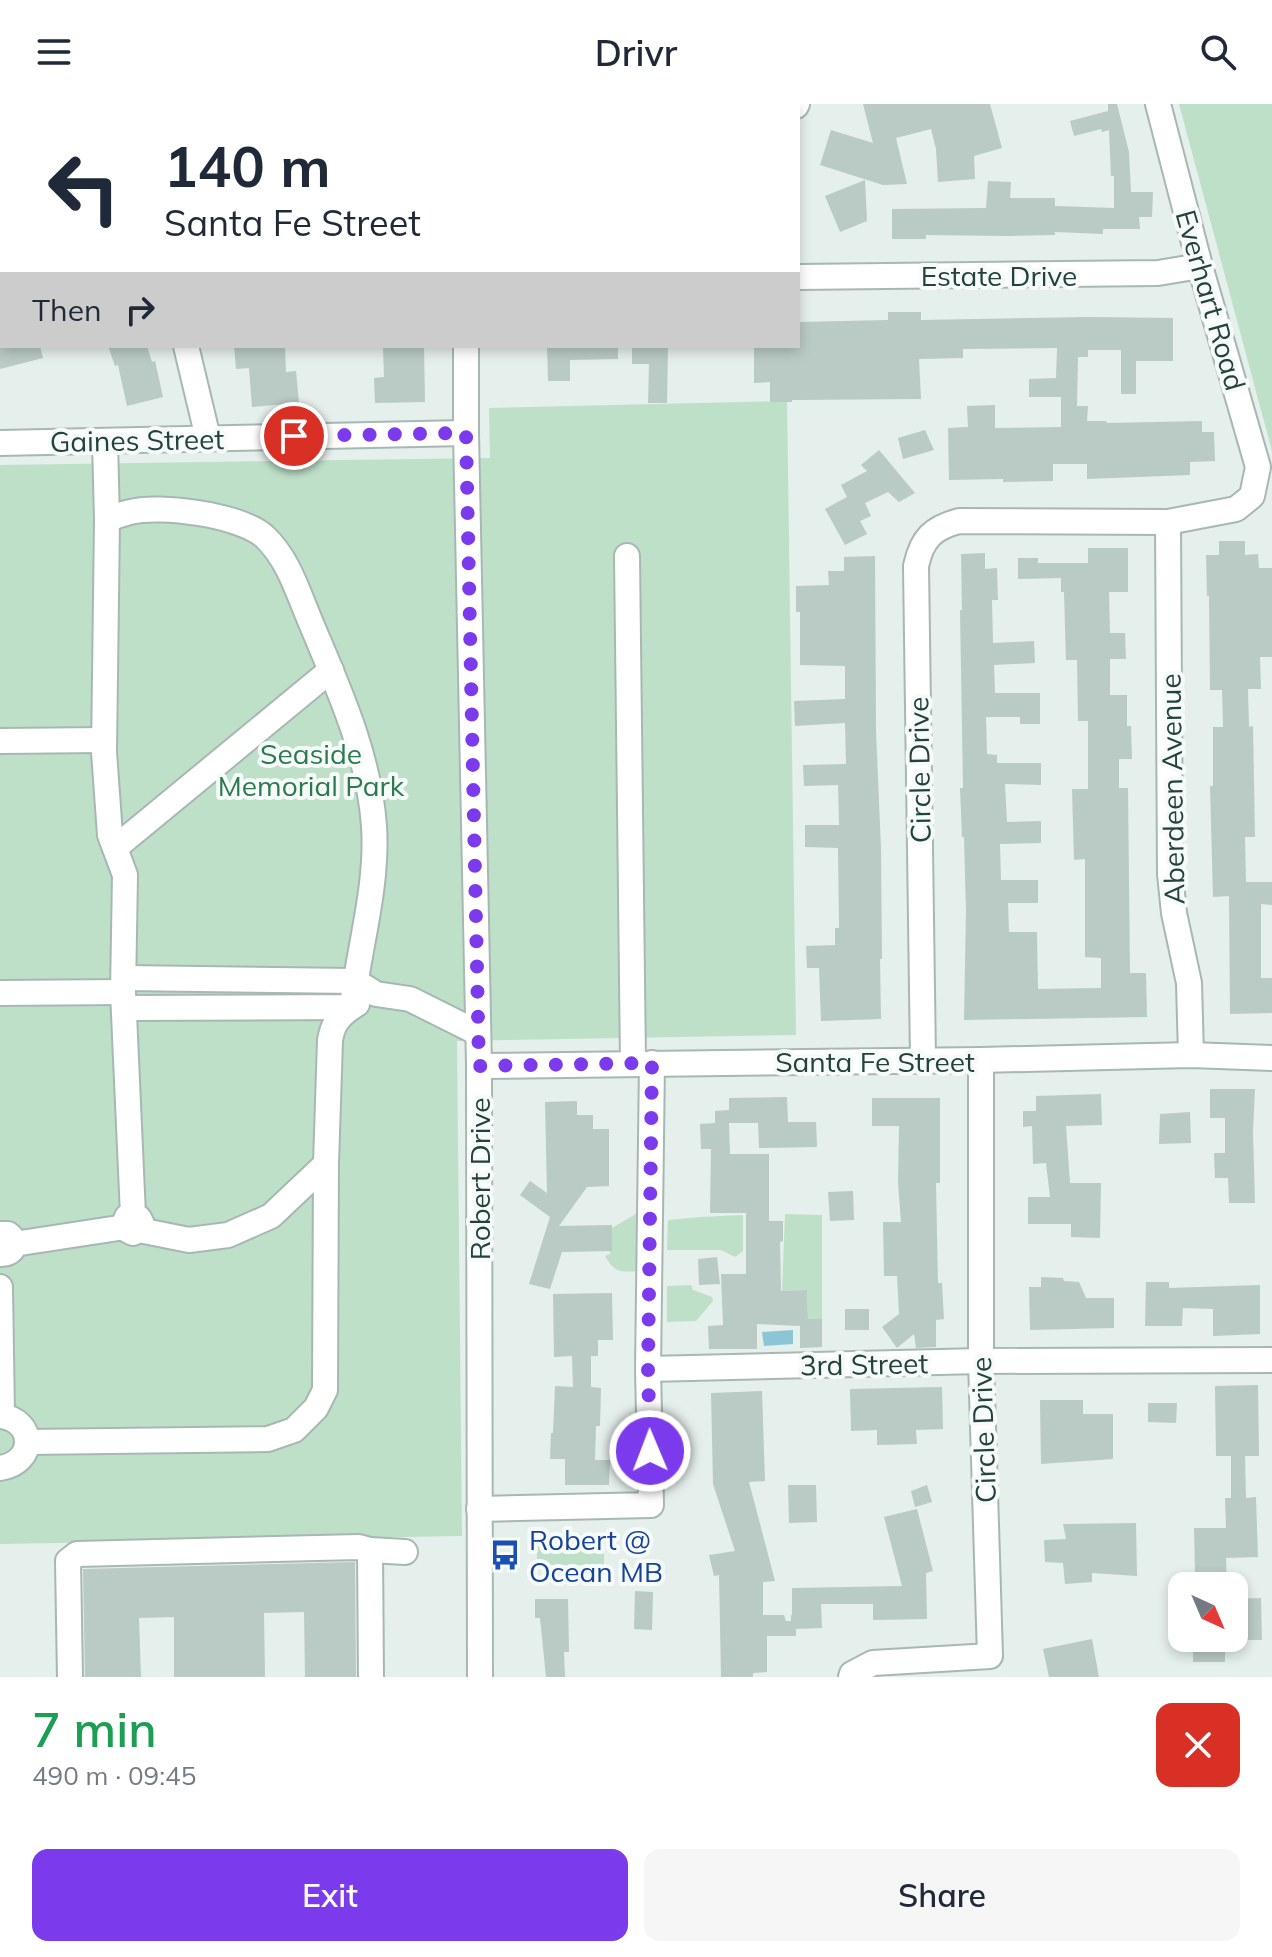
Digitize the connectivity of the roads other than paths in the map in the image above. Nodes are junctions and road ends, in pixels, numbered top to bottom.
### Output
1 (1158, 104) edge
2 (1200, 266) junction
3 (800, 277) edge
4 (186, 348) edge
5 (466, 348) edge
6 (466, 433) junction
7 (208, 438) junction
8 (105, 441) junction
9 (0, 443) edge
10 (107, 520) junction
11 (1168, 522) junction
12 (627, 556) dead end
13 (331, 670) junction
14 (104, 740) junction
15 (0, 741) edge
16 (115, 848) junction
17 (355, 981) junction
18 (0, 993) edge
19 (124, 993) junction
20 (376, 994) junction
21 (352, 1007) junction
22 (478, 1033) junction
23 (1191, 1055) junction
24 (1272, 1058) edge
25 (923, 1060) junction
26 (981, 1060) junction
27 (642, 1063) junction
28 (479, 1066) junction
29 (326, 1164) junction
30 (132, 1224) junction
31 (5, 1244) edge
32 (0, 1287) edge
33 (1272, 1360) edge
34 (981, 1361) junction
35 (648, 1369) junction
36 (1, 1416) edge
37 (27, 1442) junction
38 (0, 1468) edge
39 (479, 1509) junction
40 (370, 1550) junction
41 (405, 1552) dead end
42 (70, 1677) edge
43 (371, 1677) edge
44 (480, 1677) edge
45 (851, 1677) edge

1 - 2 street, Everhart Road
2 - 3 street, Estate Drive
2 - 11 street, Everhart Road
4 - 7 street
5 - 6 street, Robert Drive
6 - 7 street, Gaines Street
6 - 22 street, Robert Drive
7 - 8 street, Gaines Street
8 - 9 street, Gaines Street
8 - 10 street
10 - 13 street
10 - 14 street
11 - 23 street, Aberdeen Avenue
11 - 25 street, Circle Drive
12 - 27 street
13 - 16 street
13 - 17 street
14 - 15 street
14 - 16 street
16 - 19 street
17 - 19 street
17 - 20 street
17 - 21 street
18 - 19 street
19 - 21 street
19 - 30 street
20 - 21 street
20 - 22 street
21 - 29 street
22 - 28 street, Robert Drive
23 - 24 street, Santa Fe Street
23 - 26 street, Santa Fe Street
25 - 26 street, Santa Fe Street
25 - 27 street, Santa Fe Street
26 - 34 street, Circle Drive
27 - 28 street, Santa Fe Street
27 - 35 street
28 - 39 street, Robert Drive
29 - 30 street
29 - 37 street
30 - 31 street
32 - 36 street
33 - 34 street, 3rd Street
34 - 35 street, 3rd Street
34 - 45 street, Circle Drive
35 - 39 street
36 - 37 street
37 - 38 street
39 - 44 street, Robert Drive
40 - 41 street
40 - 42 street
40 - 43 street

